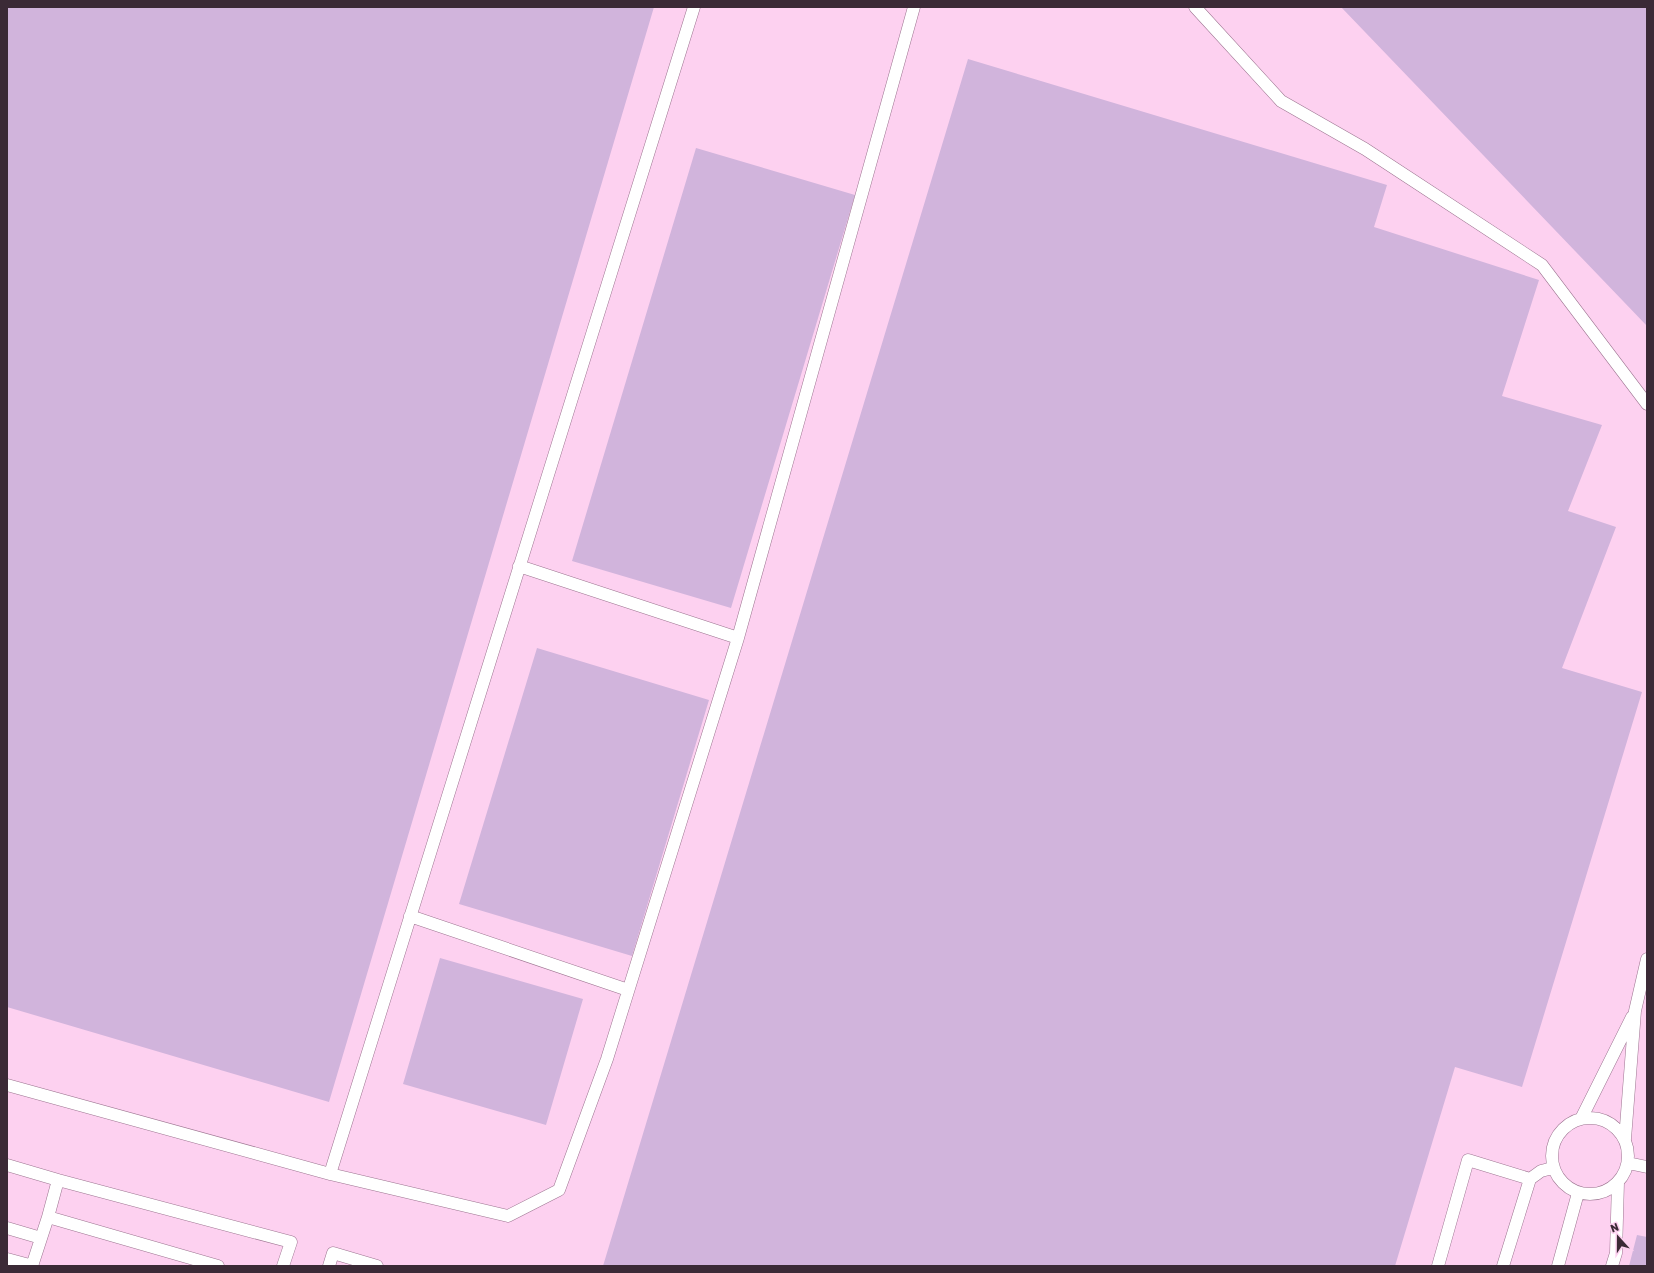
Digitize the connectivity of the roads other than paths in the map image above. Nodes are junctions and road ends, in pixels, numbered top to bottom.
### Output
1 (694, 7) edge
2 (914, 7) edge
3 (1194, 7) edge
4 (1647, 404) edge
5 (519, 566) junction
6 (738, 638) junction
7 (410, 916) junction
8 (1647, 959) edge
9 (628, 990) junction
10 (1635, 1011) junction
11 (7, 1085) edge
12 (1581, 1119) junction
13 (1625, 1139) junction
14 (1628, 1163) junction
15 (7, 1165) edge
16 (1647, 1167) edge
17 (1553, 1168) junction
18 (330, 1174) junction
19 (1530, 1179) junction
20 (58, 1180) junction
21 (1618, 1182) junction
22 (1578, 1193) junction
23 (48, 1217) junction
24 (7, 1228) edge
25 (41, 1238) junction
26 (7, 1259) edge
27 (32, 1266) edge
28 (218, 1266) edge
29 (283, 1266) edge
30 (329, 1266) edge
31 (377, 1266) edge
32 (1438, 1266) edge
33 (1503, 1266) edge
34 (1558, 1266) edge
35 (1612, 1266) edge

1 - 5 lane
2 - 6 lane
3 - 4 lane
5 - 6 lane
5 - 7 lane
6 - 9 lane
7 - 9 lane
7 - 18 lane
8 - 10 lane
9 - 18 lane
10 - 12 lane
10 - 13 lane
11 - 18 lane
12 - 13 lane
12 - 17 lane
13 - 14 lane
14 - 16 lane
14 - 21 lane
15 - 20 lane
17 - 19 lane
17 - 22 lane
19 - 32 lane
19 - 33 lane
20 - 23 lane
20 - 29 lane
21 - 22 lane
21 - 35 lane
22 - 34 lane
23 - 25 lane
23 - 28 lane
24 - 25 lane
25 - 27 lane
26 - 27 lane
30 - 31 lane

